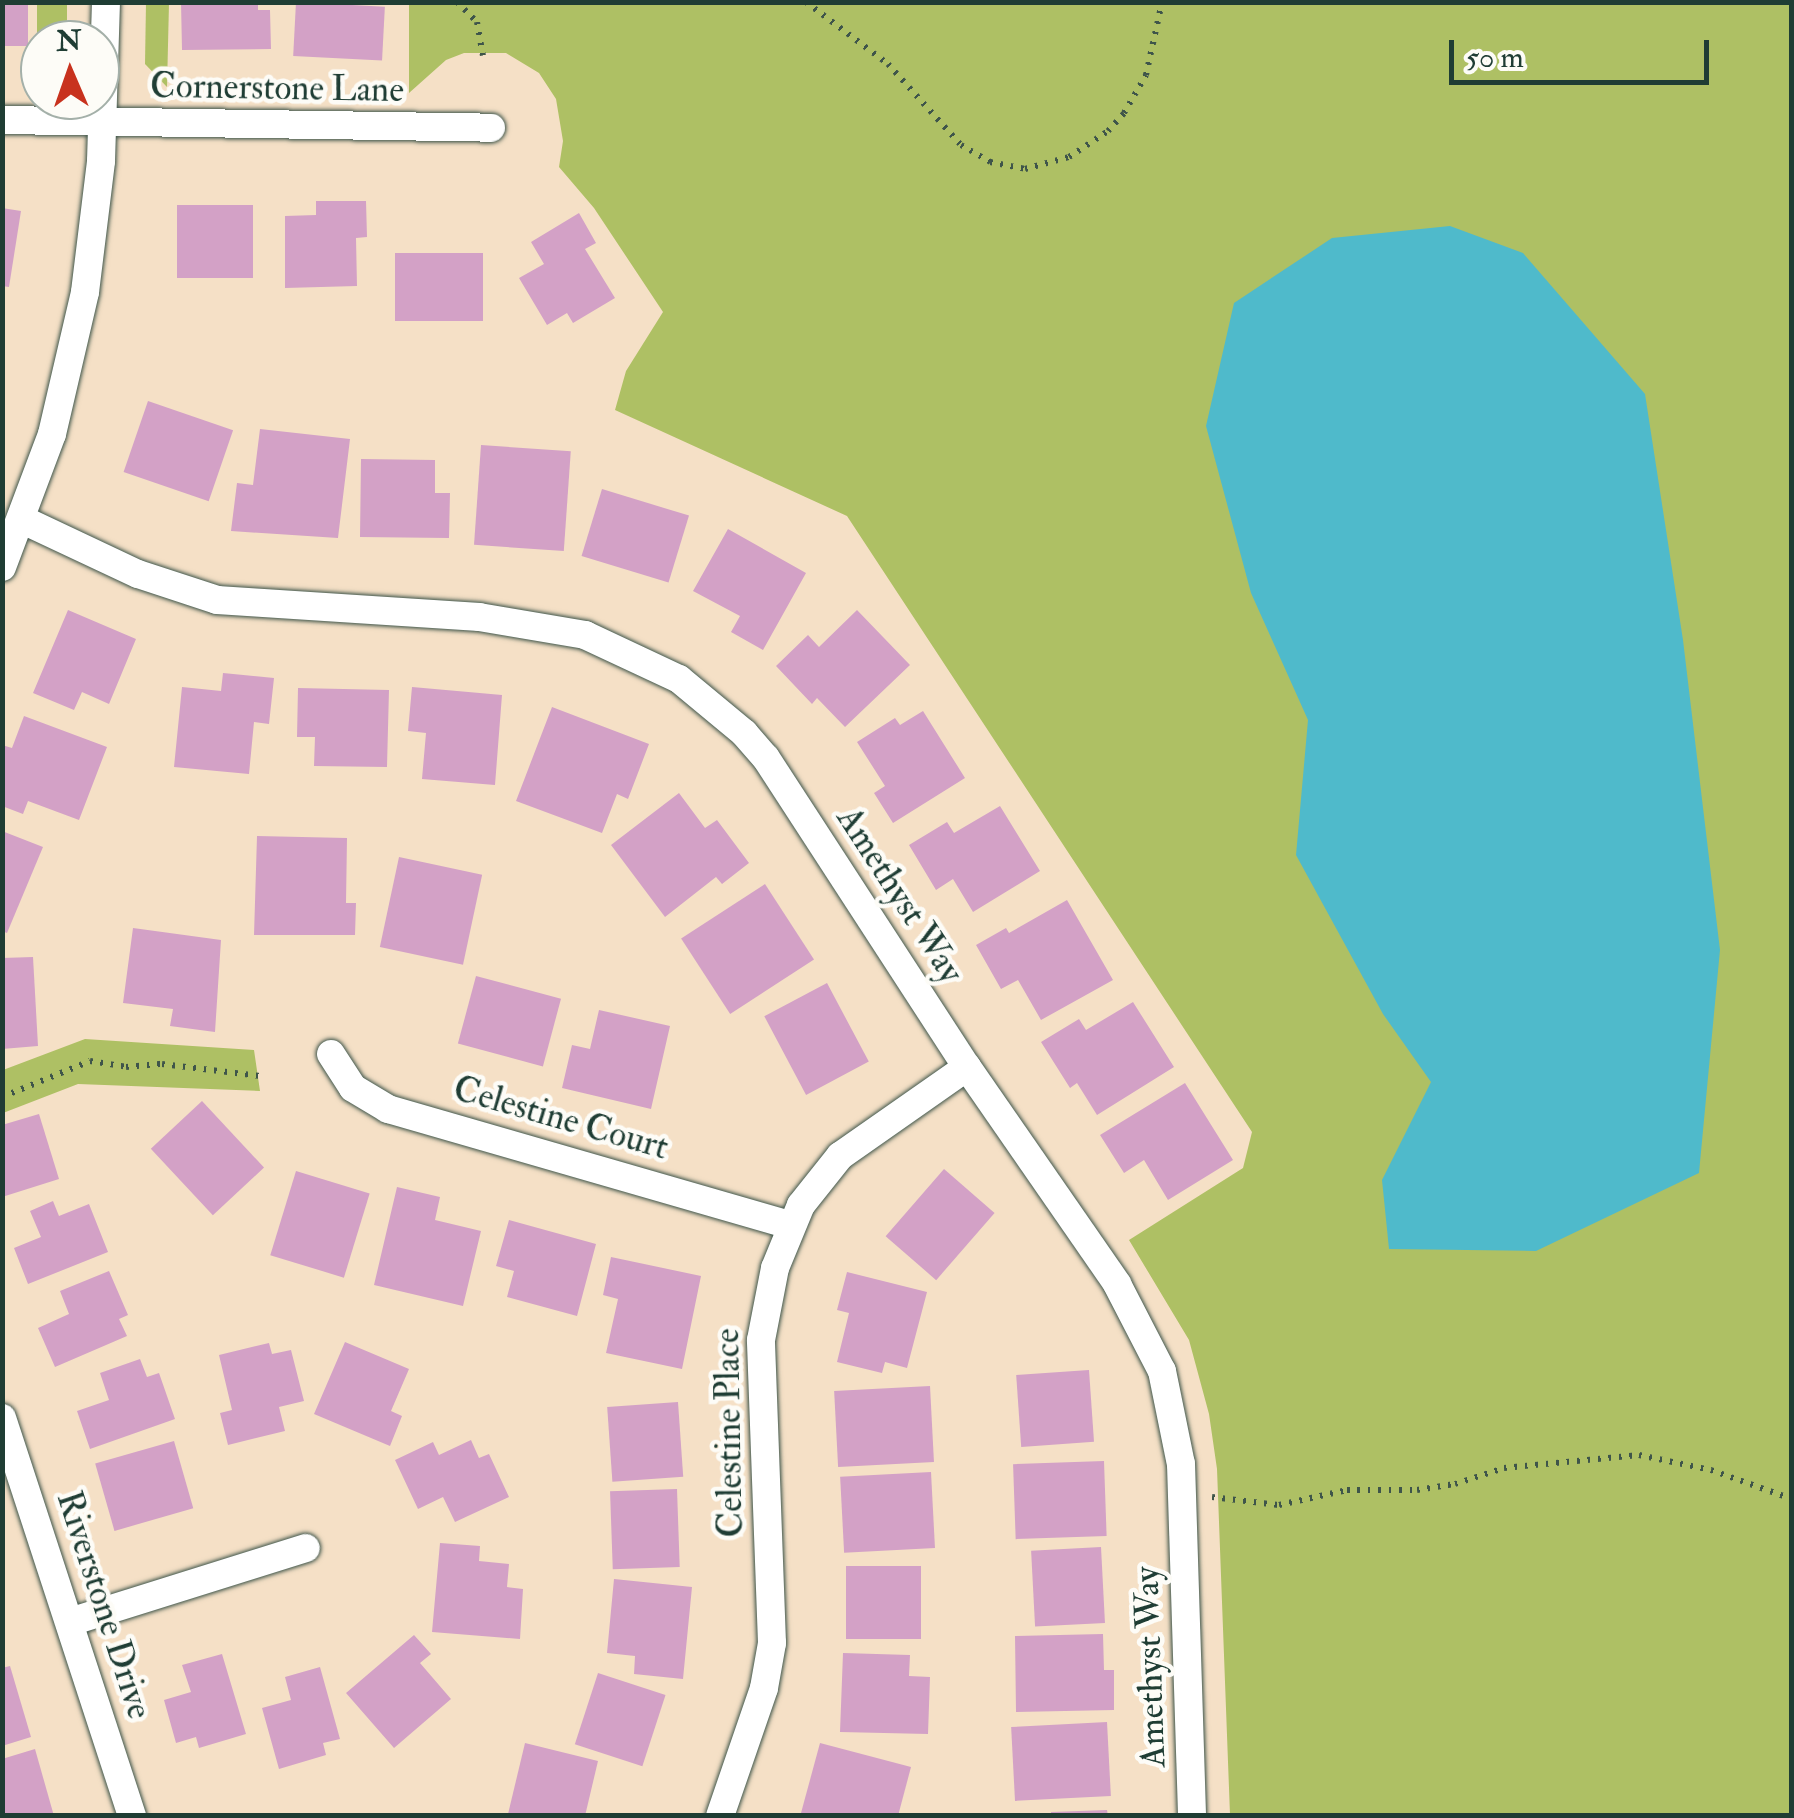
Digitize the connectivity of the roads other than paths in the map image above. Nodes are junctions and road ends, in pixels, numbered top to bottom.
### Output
1 (106, 2) edge
2 (2, 120) edge
3 (102, 122) junction
4 (491, 128) dead end
5 (23, 520) junction
6 (2, 567) edge
7 (330, 1054) dead end
8 (967, 1067) junction
9 (791, 1226) junction
10 (2, 1418) edge
11 (306, 1548) dead end
12 (70, 1622) junction
13 (132, 1816) edge
14 (720, 1816) edge
15 (1192, 1816) edge

1 - 3 street
2 - 3 street, Cornerstone Lane
3 - 4 street, Cornerstone Lane
3 - 5 street
5 - 6 street
5 - 8 street, Amethyst Way
7 - 9 street, Celestine Court
8 - 9 street, Celestine Place
8 - 15 street, Amethyst Way
9 - 14 street, Celestine Place
10 - 12 street, Riverstone Drive
11 - 12 street
12 - 13 street, Riverstone Drive

